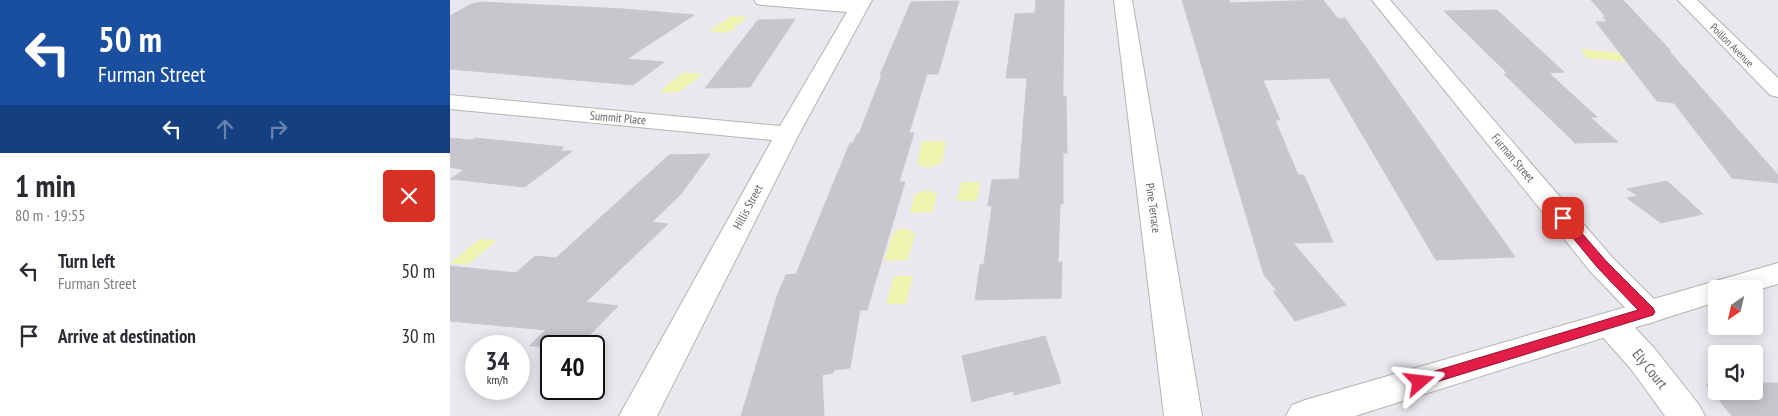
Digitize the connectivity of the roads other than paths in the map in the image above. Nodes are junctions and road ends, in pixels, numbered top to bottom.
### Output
1 (763, 0) edge
2 (1123, 0) edge
3 (1381, 0) edge
4 (1687, 0) edge
5 (861, 3) edge
6 (1778, 90) edge
7 (450, 102) edge
8 (786, 134) junction
9 (1778, 273) edge
10 (1754, 280) edge
11 (1708, 293) edge
12 (1648, 312) junction
13 (1612, 324) junction
14 (638, 416) edge
15 (1183, 416) edge
16 (1306, 416) edge
17 (1686, 416) edge

1 - 5 street
2 - 15 street, Pine Terrace
3 - 12 street, Furman Street
4 - 6 street, Poillon Avenue
5 - 8 street, Hillis Street
7 - 8 street, Summit Place
8 - 14 street, Hillis Street
9 - 10 street
11 - 12 street
12 - 13 street
13 - 16 street
13 - 17 street, Ely Court

